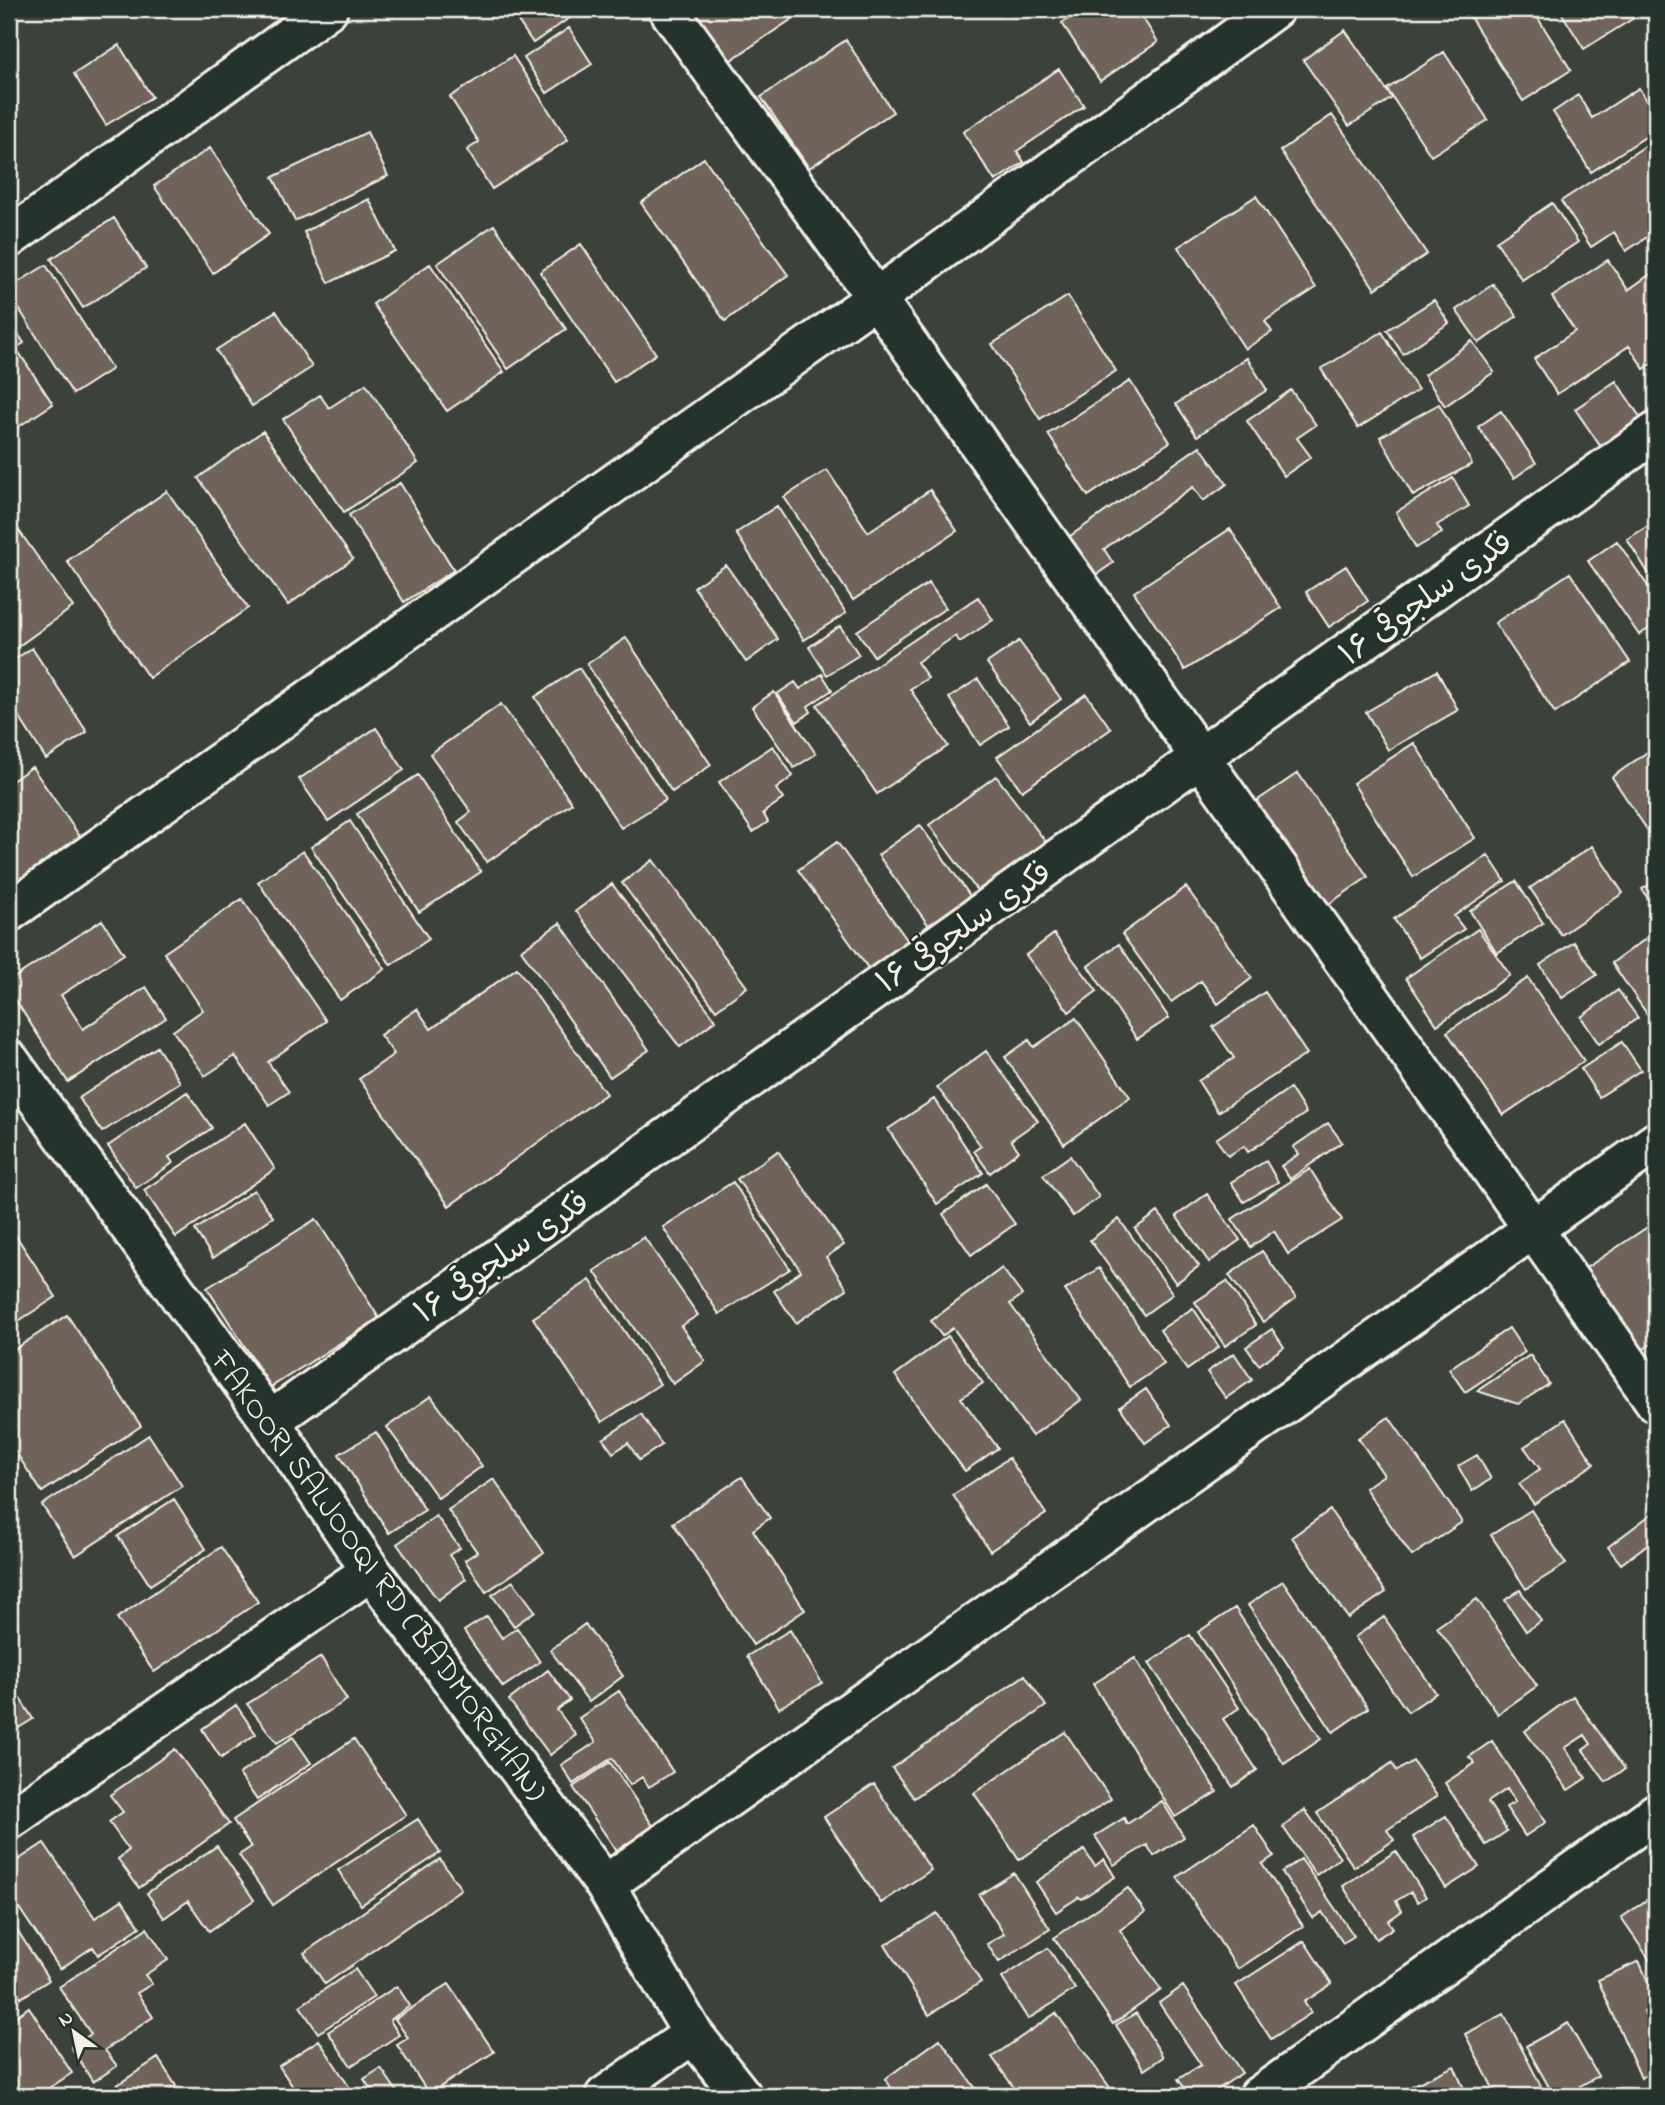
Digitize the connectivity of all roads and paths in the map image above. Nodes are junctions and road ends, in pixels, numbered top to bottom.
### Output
1 (328, 9) edge
2 (668, 9) edge
3 (1274, 9) edge
4 (9, 238) edge
5 (876, 298) junction
6 (1656, 432) edge
7 (1201, 757) junction
8 (9, 912) edge
9 (14, 1079) edge
10 (1656, 1142) edge
11 (1533, 1229) junction
12 (1656, 1403) edge
13 (270, 1421) junction
14 (371, 1571) junction
15 (1656, 1813) edge
16 (9, 1820) edge
17 (605, 1885) junction
18 (693, 2034) junction
19 (605, 2096) edge
20 (742, 2096) edge
21 (1259, 2096) edge

1 - 4 street
2 - 5 street
3 - 5 street
5 - 7 street
5 - 8 street
6 - 7 street, فکری سلجوقی ۱۶
7 - 11 street
7 - 13 street, فکری سلجوقی ۱۶
9 - 13 street, FAKOORI SALJOOQI RD (BADMORGHAN)
10 - 11 street
11 - 12 street
11 - 17 street
13 - 14 street, FAKOORI SALJOOQI RD (BADMORGHAN)
14 - 16 street
14 - 17 street, FAKOORI SALJOOQI RD (BADMORGHAN)
15 - 21 street
17 - 18 street, FAKOORI SALJOOQI RD (BADMORGHAN)
18 - 19 street
18 - 20 street, FAKOORI SALJOOQI RD (BADMORGHAN)

